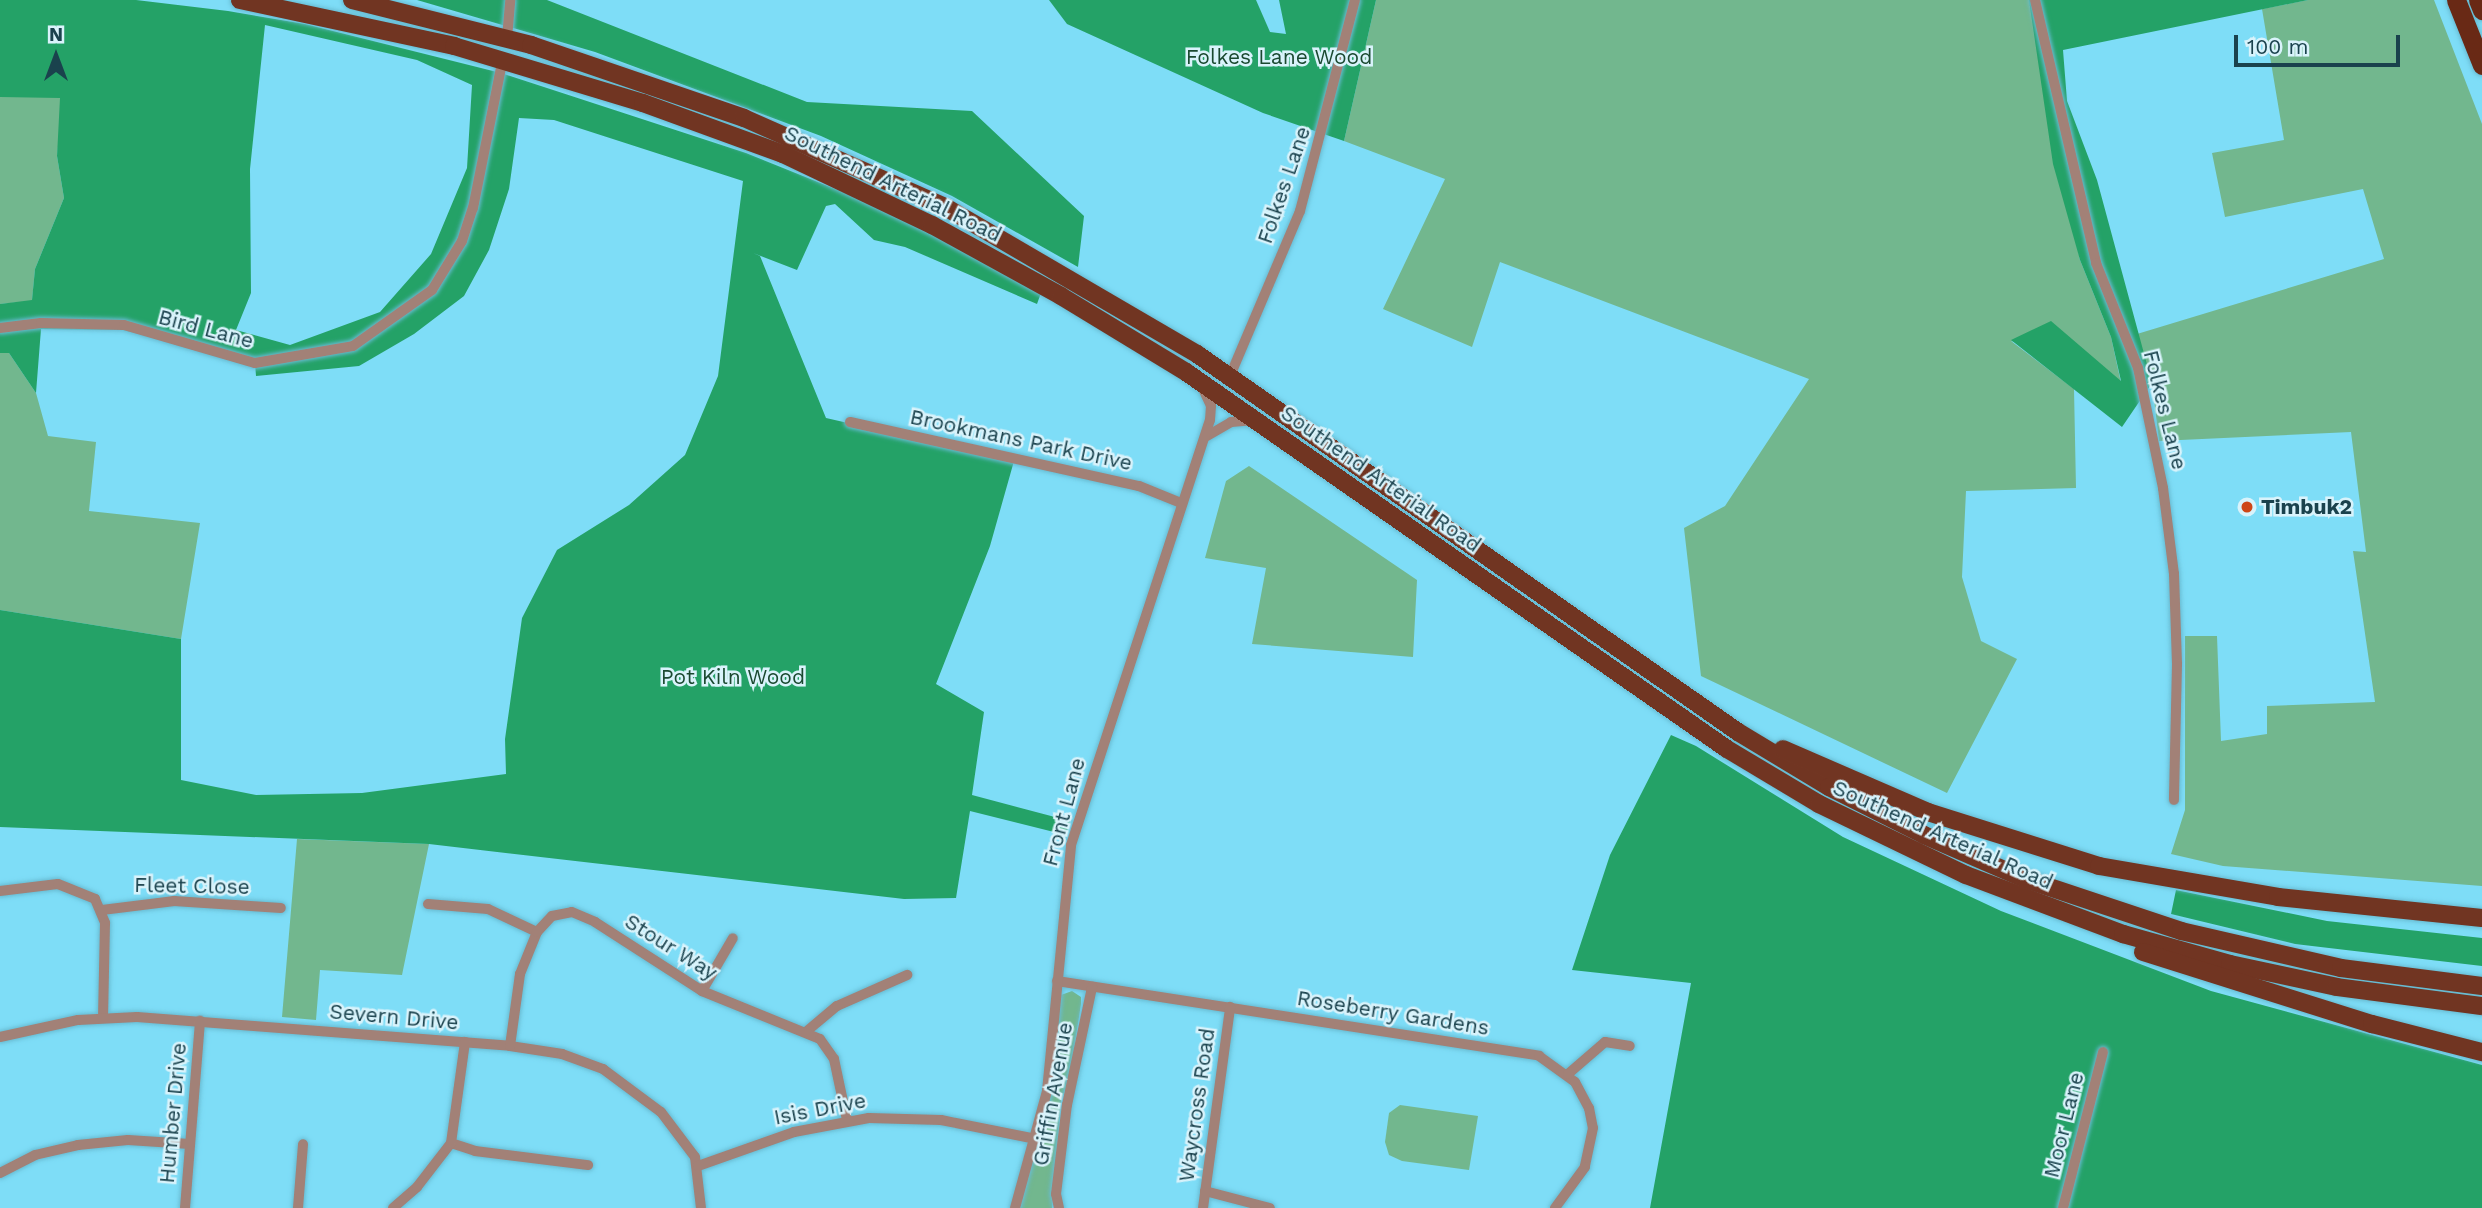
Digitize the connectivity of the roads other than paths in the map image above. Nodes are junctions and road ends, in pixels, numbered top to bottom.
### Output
1 (240, 0) edge
2 (352, 0) edge
3 (510, 0) edge
4 (1355, 0) edge
5 (2035, 0) edge
6 (2456, 0) edge
7 (2478, 0) edge
8 (2482, 10) edge
9 (507, 38) junction
10 (503, 58) junction
11 (2482, 65) edge
12 (0, 328) edge
13 (1186, 372) junction
14 (1230, 376) junction
15 (850, 422) dead end
16 (1263, 423) junction
17 (1205, 438) junction
18 (1181, 503) junction
19 (1687, 698) junction
20 (2174, 800) dead end
21 (1819, 804) junction
22 (0, 891) edge
23 (428, 904) dead end
24 (281, 908) dead end
25 (102, 910) junction
26 (2482, 918) edge
27 (537, 932) junction
28 (733, 938) dead end
29 (907, 975) dead end
30 (1057, 981) junction
31 (2482, 986) edge
32 (1092, 987) junction
33 (702, 991) junction
34 (2482, 1006) edge
35 (1230, 1007) junction
36 (103, 1018) junction
37 (200, 1021) junction
38 (807, 1031) junction
39 (0, 1037) edge
40 (465, 1042) junction
41 (510, 1046) junction
42 (1630, 1046) dead end
43 (2103, 1052) dead end
44 (2482, 1052) edge
45 (1568, 1074) junction
46 (847, 1120) junction
47 (1036, 1139) junction
48 (451, 1143) junction
49 (190, 1144) junction
50 (303, 1144) dead end
51 (588, 1165) dead end
52 (698, 1166) junction
53 (0, 1173) edge
54 (1205, 1191) junction
55 (185, 1208) edge
56 (298, 1208) edge
57 (393, 1208) edge
58 (701, 1208) edge
59 (1015, 1208) edge
60 (1059, 1208) edge
61 (1203, 1208) edge
62 (1270, 1208) edge
63 (1555, 1208) edge
64 (2063, 1208) edge

1 - 10 highway, Southend Arterial Road
2 - 9 highway, Southend Arterial Road
3 - 9 street
4 - 14 street, Folkes Lane
5 - 20 street, Folkes Lane
6 - 11 highway
7 - 8 highway
9 - 14 highway, Southend Arterial Road
10 - 12 street, Bird Lane
10 - 13 highway, Southend Arterial Road
13 - 16 highway, Southend Arterial Road
13 - 17 street, Front Lane
14 - 19 highway, Southend Arterial Road
15 - 18 street, Brookmans Park Drive
16 - 17 street
16 - 21 highway, Southend Arterial Road
17 - 18 street, Front Lane
18 - 30 street, Front Lane
19 - 26 highway
19 - 31 highway, Southend Arterial Road
21 - 34 highway, Southend Arterial Road
21 - 44 highway
22 - 25 street
23 - 27 street
24 - 25 street, Fleet Close
25 - 36 street
27 - 33 street, Stour Way
27 - 41 street
28 - 33 street
29 - 38 street
30 - 32 street, Roseberry Gardens
30 - 47 street, Front Lane
32 - 35 street, Roseberry Gardens
32 - 60 street, Griffin Avenue
33 - 38 street, Stour Way
35 - 45 street, Roseberry Gardens
35 - 54 street, Waycross Road
36 - 37 street, Severn Drive
36 - 39 street, Severn Drive
37 - 40 street, Severn Drive
37 - 49 street, Humber Drive
38 - 46 street, Stour Way
40 - 41 street, Severn Drive
40 - 48 street
41 - 52 street, Severn Drive
42 - 45 street
43 - 64 street, Moor Lane
45 - 63 street, Roseberry Gardens
46 - 47 street, Isis Drive
46 - 52 street, Isis Drive
47 - 59 street, Front Lane
48 - 51 street
48 - 57 street
49 - 53 street
49 - 55 street, Humber Drive
50 - 56 street
52 - 58 street
54 - 61 street, Waycross Road
54 - 62 street

